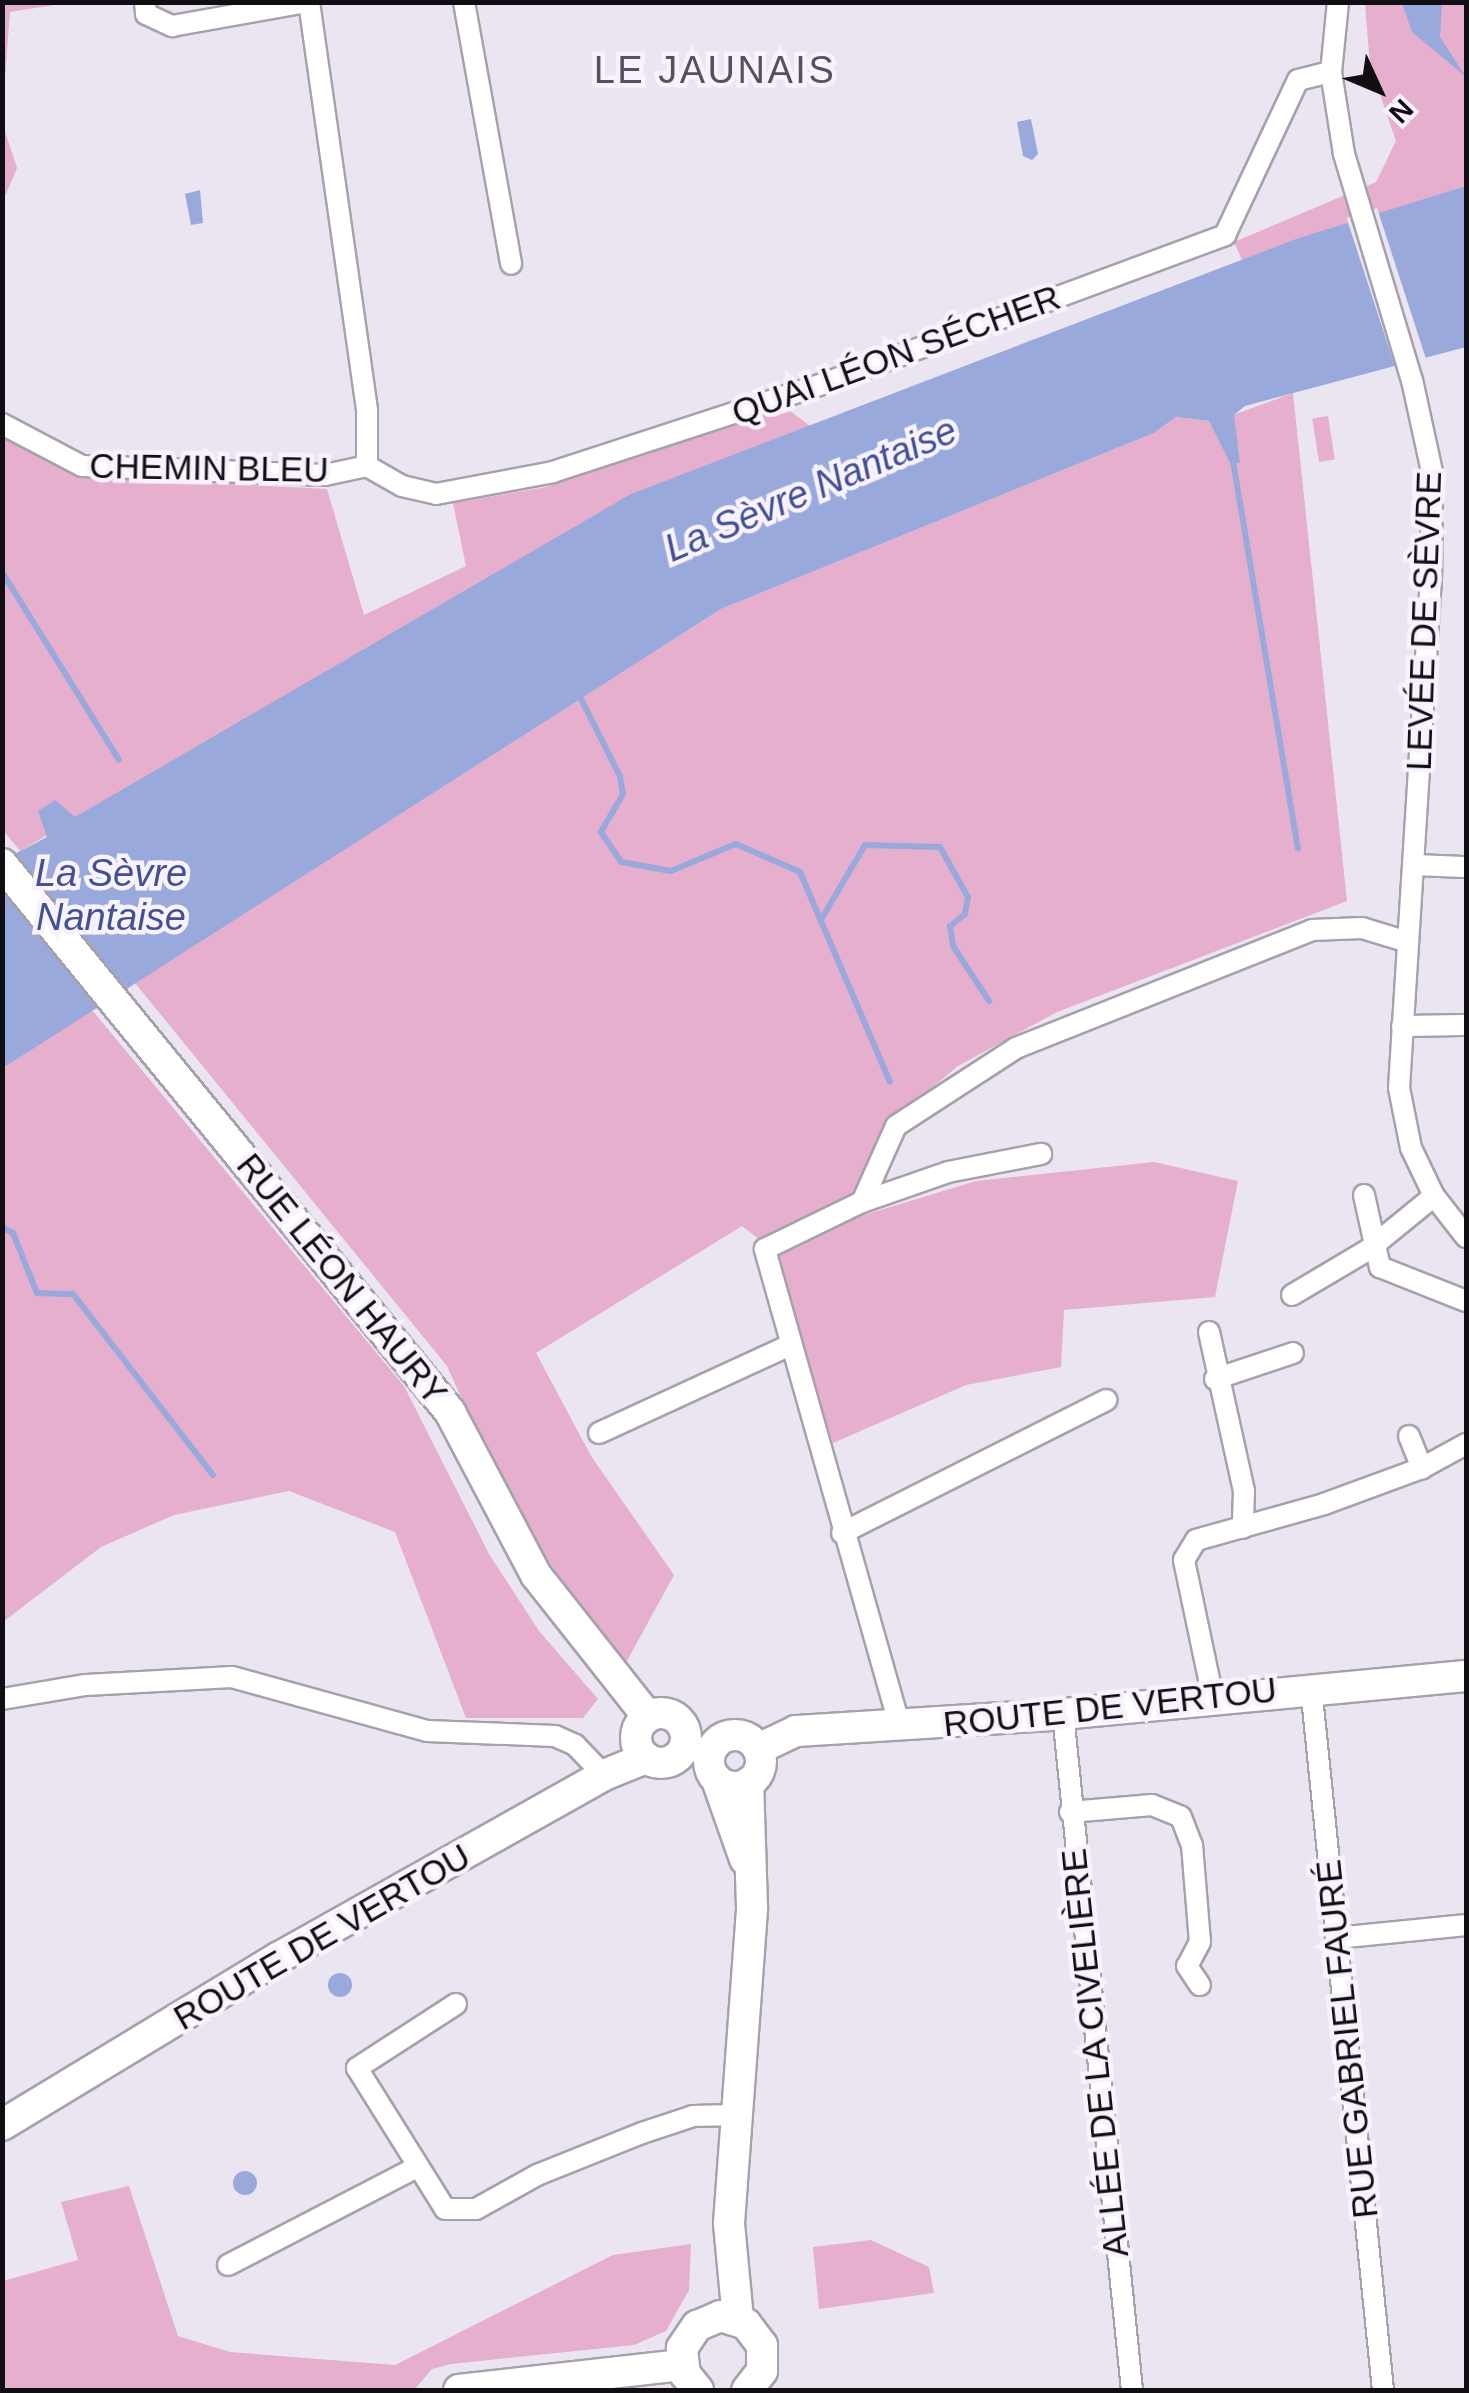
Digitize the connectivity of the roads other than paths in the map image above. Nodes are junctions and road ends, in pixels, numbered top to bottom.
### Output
1 (145, 2) edge
2 (308, 2) edge
3 (464, 2) edge
4 (1338, 2) edge
5 (1332, 72) junction
6 (510, 264) dead end
7 (2, 424) edge
8 (368, 466) junction
9 (2, 864) edge
10 (1413, 865) junction
11 (1466, 868) edge
12 (1408, 942) junction
13 (1466, 1025) edge
14 (1402, 1026) junction
15 (1042, 1154) dead end
16 (1364, 1195) dead end
17 (1434, 1196) junction
18 (862, 1202) junction
19 (1377, 1236) junction
20 (1466, 1237) edge
21 (1292, 1295) dead end
22 (1466, 1302) edge
23 (1210, 1332) dead end
24 (788, 1346) junction
25 (1293, 1353) dead end
26 (1215, 1379) junction
27 (1106, 1400) dead end
28 (599, 1433) dead end
29 (1409, 1436) dead end
30 (1466, 1444) edge
31 (1422, 1468) junction
32 (1244, 1528) junction
33 (842, 1533) junction
34 (1466, 1676) edge
35 (1311, 1688) junction
36 (1213, 1698) junction
37 (2, 1699) edge
38 (1063, 1714) junction
39 (648, 1717) junction
40 (684, 1727) junction
41 (900, 1727) junction
42 (718, 1742) junction
43 (758, 1750) junction
44 (659, 1759) junction
45 (604, 1775) junction
46 (714, 1776) junction
47 (748, 1783) junction
48 (1070, 1812) junction
49 (748, 1867) junction
50 (1466, 1925) edge
51 (1336, 1938) junction
52 (1200, 1985) dead end
53 (456, 2004) dead end
54 (734, 2114) junction
55 (2, 2125) edge
56 (417, 2167) junction
57 (228, 2265) dead end
58 (723, 2319) junction
59 (690, 2378) edge
60 (463, 2390) edge
61 (747, 2390) edge
62 (1132, 2390) edge
63 (1383, 2390) edge

1 - 2 street
2 - 8 street
3 - 6 street
4 - 5 street, LEVÉE DE SÈVRE
5 - 8 street, QUAI LÉON SÉCHER
5 - 10 street, LEVÉE DE SÈVRE
7 - 8 street, CHEMIN BLEU
9 - 39 street, RUE LÉON HAURY
10 - 11 street
10 - 12 street, LEVÉE DE SÈVRE
12 - 14 street, LEVÉE DE SÈVRE
12 - 18 street
13 - 14 street
14 - 17 street, LEVÉE DE SÈVRE
15 - 18 street
16 - 19 street
17 - 19 street
17 - 20 street, LEVÉE DE SÈVRE
18 - 24 street
19 - 21 street
19 - 22 street
23 - 26 street
24 - 28 street
24 - 33 street
25 - 26 street
26 - 32 street
27 - 33 street
29 - 31 street
30 - 31 street
31 - 32 street
32 - 36 street
33 - 41 street
34 - 35 street, ROUTE DE VERTOU
35 - 36 street, ROUTE DE VERTOU
35 - 51 street, RUE GABRIEL FAURÉ
36 - 38 street, ROUTE DE VERTOU
37 - 45 street
38 - 41 street, ROUTE DE VERTOU
38 - 48 street, ALLÉE DE LA CIVELIÈRE
39 - 40 street
39 - 44 street
40 - 42 street
40 - 44 street
41 - 43 street, ROUTE DE VERTOU
42 - 43 street
42 - 46 street
43 - 47 street
44 - 45 street, ROUTE DE VERTOU
44 - 46 street
45 - 55 street, ROUTE DE VERTOU
46 - 47 street
46 - 49 street
47 - 49 street
48 - 52 street
48 - 62 street, ALLÉE DE LA CIVELIÈRE
49 - 54 street
50 - 51 street
51 - 63 street, RUE GABRIEL FAURÉ
53 - 56 street
54 - 56 street
54 - 58 street
56 - 57 street
58 - 59 street
58 - 61 street
59 - 60 street

